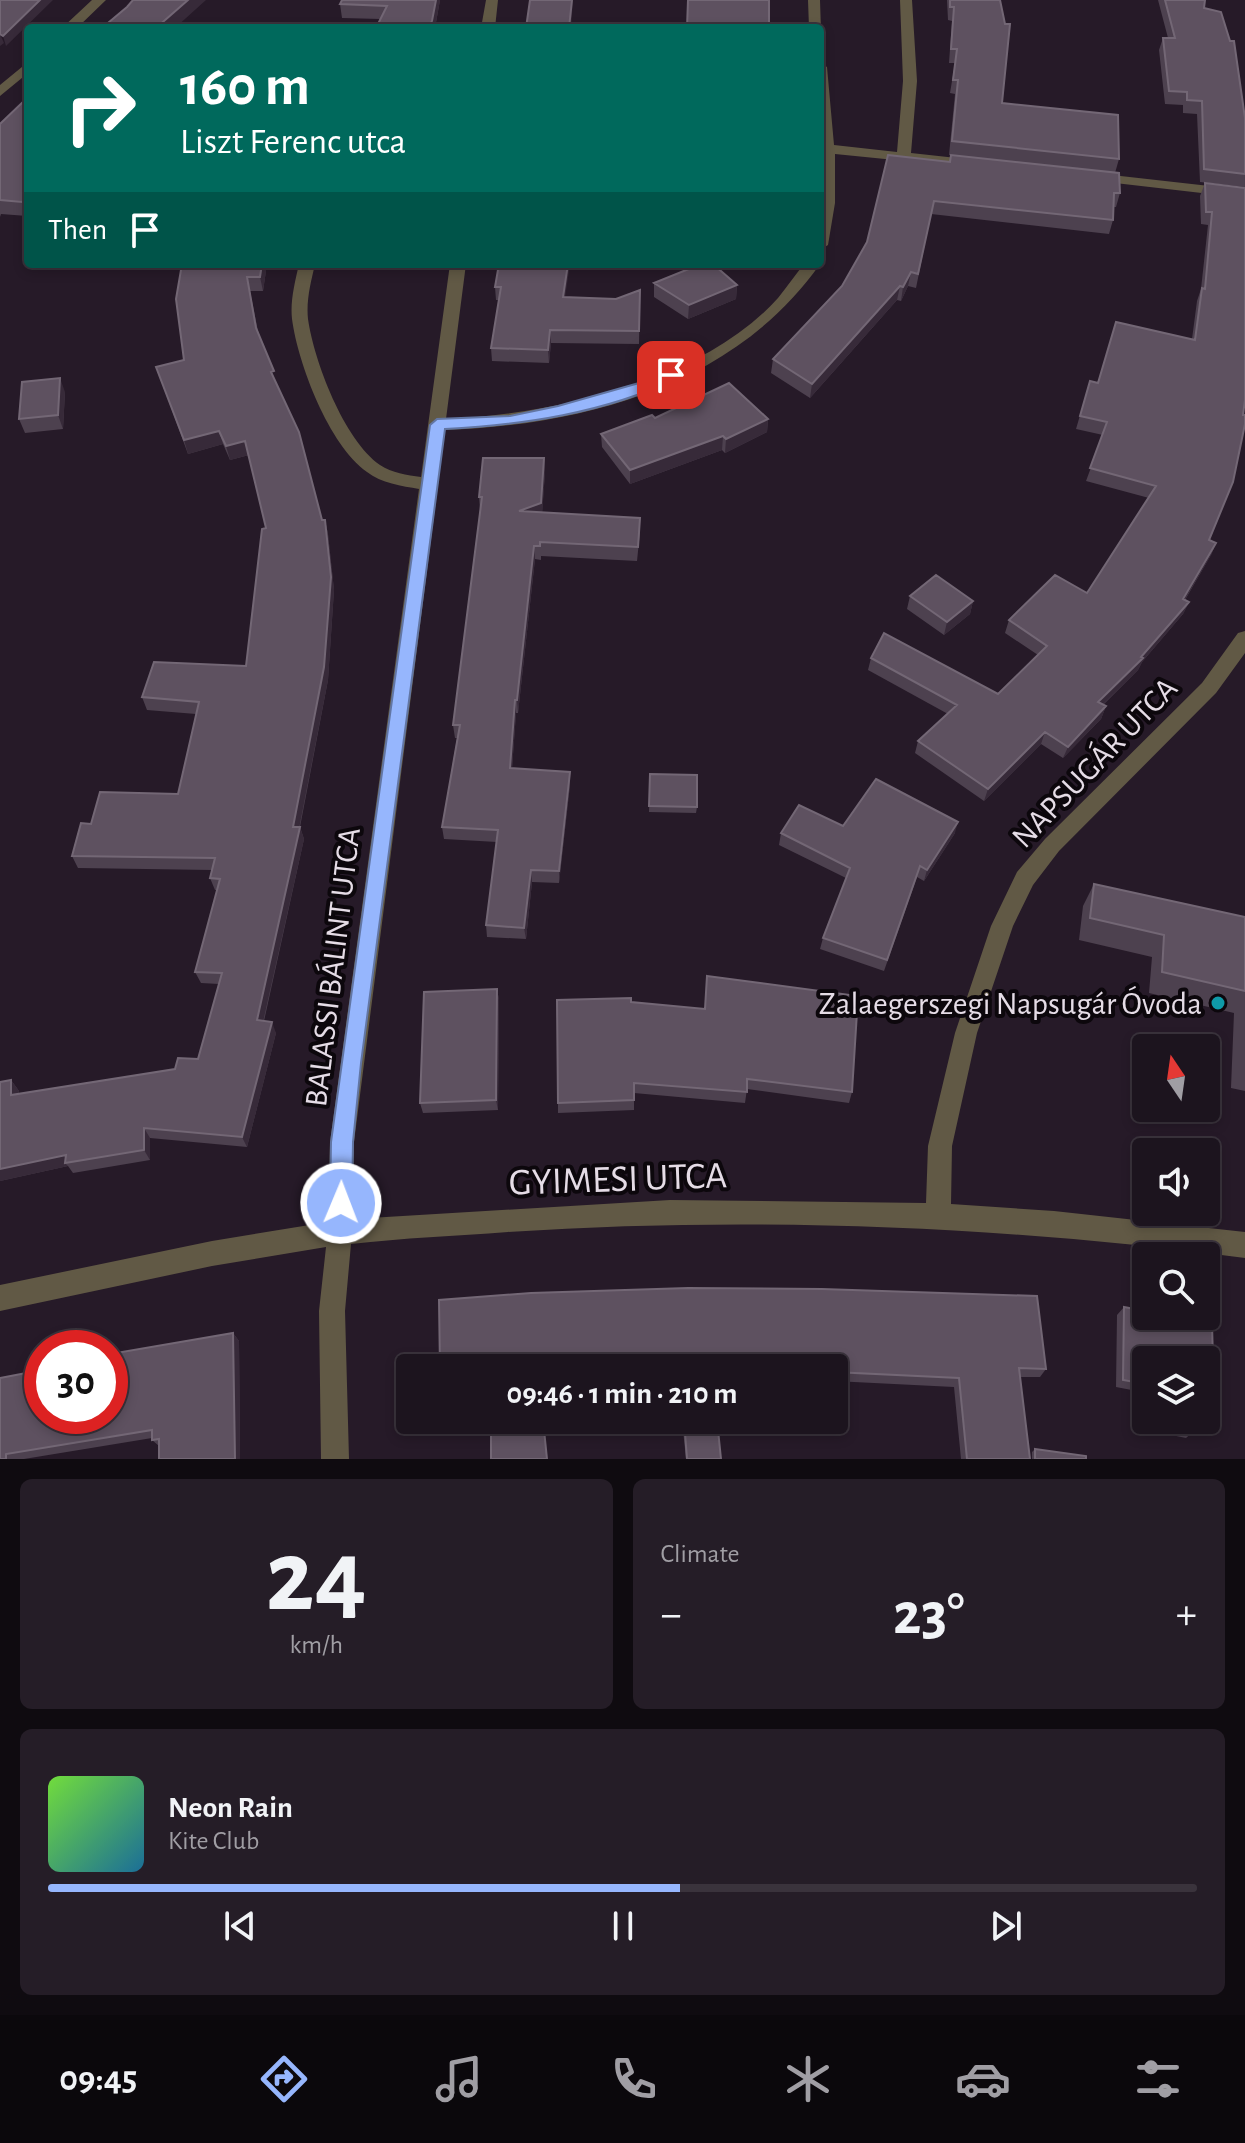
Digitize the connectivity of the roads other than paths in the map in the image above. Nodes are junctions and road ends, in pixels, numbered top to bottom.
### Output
1 (100, 0) edge
2 (492, 0) edge
3 (814, 0) edge
4 (906, 0) edge
5 (73, 24) edge
6 (489, 24) edge
7 (816, 24) edge
8 (24, 70) edge
9 (0, 92) edge
10 (824, 108) edge
11 (828, 149) junction
12 (904, 156) junction
13 (997, 166) edge
14 (1074, 175) edge
15 (1245, 194) edge
16 (824, 234) edge
17 (306, 268) edge
18 (457, 268) edge
19 (809, 268) edge
20 (437, 425) junction
21 (429, 485) junction
22 (1245, 638) edge
23 (938, 1215) junction
24 (340, 1233) junction
25 (1245, 1245) edge
26 (0, 1298) edge
27 (335, 1459) edge

1 - 5 street
2 - 6 street
3 - 7 street
4 - 12 street
8 - 9 street
10 - 11 street
11 - 12 street
11 - 16 street
12 - 13 street
14 - 15 street
17 - 21 street
18 - 20 street, BALASSI BÁLINT UTCA
19 - 20 street
20 - 21 street, BALASSI BÁLINT UTCA
21 - 24 street, BALASSI BÁLINT UTCA
22 - 23 street, NAPSUGÁR UTCA
23 - 24 street, GYIMESI UTCA
23 - 25 street, GYIMESI UTCA
24 - 26 street, GYIMESI UTCA
24 - 27 street, BALASSI BÁLINT UTCA

